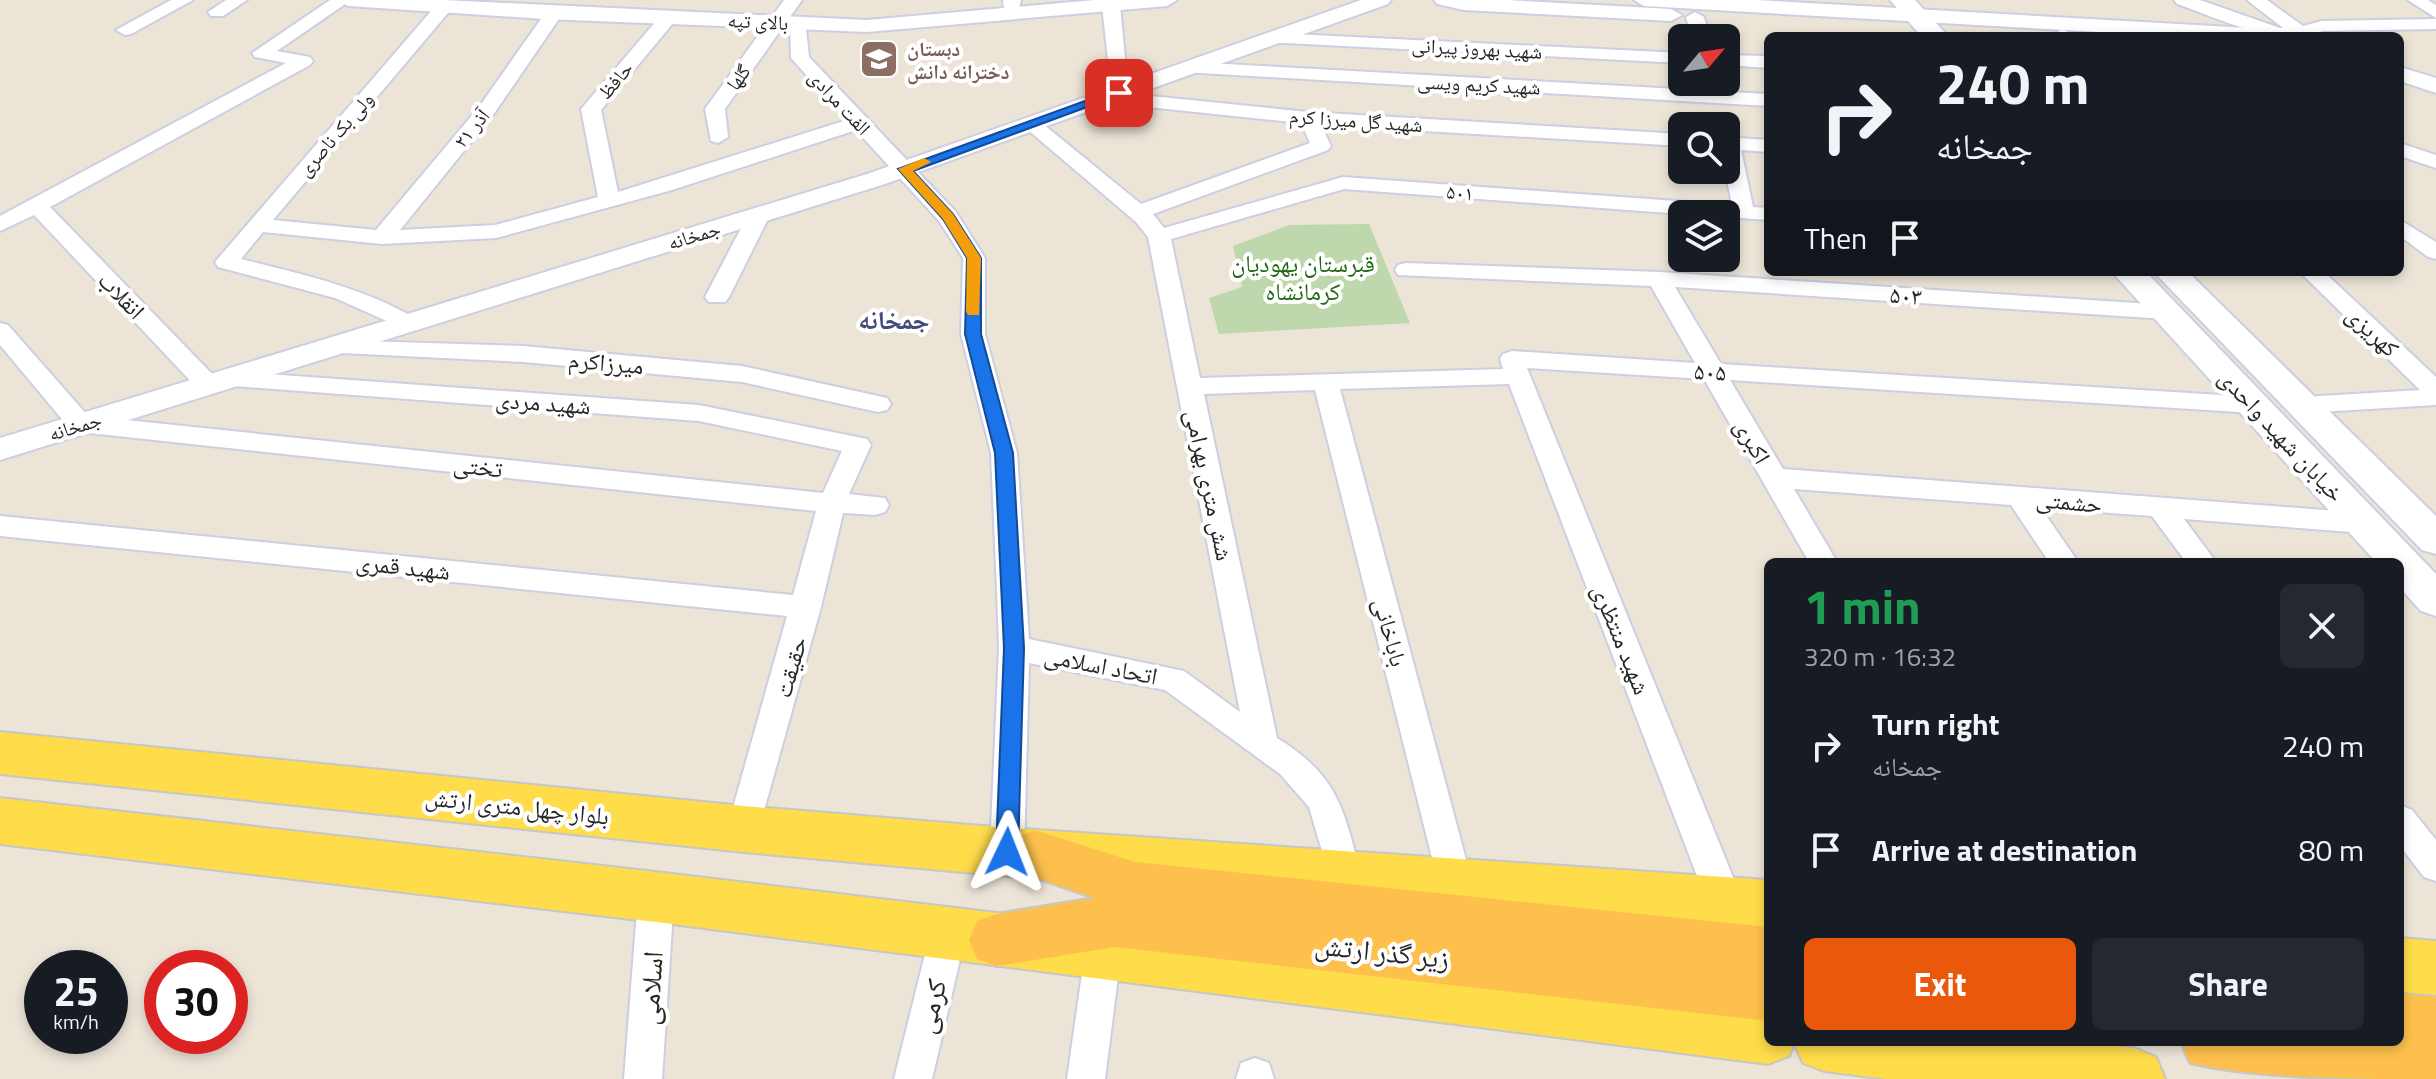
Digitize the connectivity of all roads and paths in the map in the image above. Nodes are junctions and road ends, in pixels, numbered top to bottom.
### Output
1 (184, 0) edge
2 (238, 0) edge
3 (345, 0) edge
4 (793, 0) edge
5 (1167, 0) edge
6 (1381, 0) edge
7 (1444, 0) edge
8 (1644, 0) edge
9 (2183, 0) edge
10 (2256, 0) edge
11 (2417, 0) edge
12 (1101, 4) edge
13 (444, 7) junction
14 (1012, 7) edge
15 (666, 8) edge
16 (552, 9) edge
17 (217, 12) dead end
18 (2436, 13) edge
19 (1695, 17) junction
20 (1899, 19) edge
21 (788, 23) junction
22 (1697, 24) edge
23 (2436, 24) edge
24 (1974, 25) junction
25 (125, 30) dead end
26 (2029, 32) edge
27 (2221, 32) edge
28 (2286, 32) edge
29 (2290, 32) edge
30 (2300, 32) edge
31 (1272, 38) junction
32 (1668, 57) edge
33 (1740, 61) edge
34 (1764, 62) edge
35 (1190, 68) junction
36 (2404, 75) edge
37 (2436, 86) edge
38 (1668, 88) edge
39 (1119, 93) junction
40 (1740, 95) edge
41 (1764, 99) edge
42 (1308, 118) junction
43 (859, 123) junction
44 (1031, 124) junction
45 (718, 137) dead end
46 (1740, 138) edge
47 (1668, 139) edge
48 (1764, 145) edge
49 (2404, 150) edge
50 (2436, 162) edge
51 (904, 169) junction
52 (1738, 184) edge
53 (609, 201) junction
54 (37, 206) junction
55 (1138, 212) junction
56 (1744, 213) junction
57 (1764, 214) edge
58 (759, 215) junction
59 (2404, 220) edge
60 (0, 225) edge
61 (258, 225) junction
62 (2404, 229) edge
63 (2436, 232) edge
64 (1159, 236) junction
65 (382, 237) junction
66 (2436, 252) edge
67 (1406, 270) dead end
68 (2132, 276) edge
69 (2174, 276) edge
70 (2315, 276) edge
71 (1659, 279) junction
72 (717, 297) dead end
73 (2166, 312) junction
74 (407, 323) junction
75 (0, 330) edge
76 (330, 347) junction
77 (1712, 371) junction
78 (1518, 376) junction
79 (217, 382) junction
80 (1326, 383) junction
81 (1190, 386) junction
82 (2436, 391) edge
83 (2436, 397) edge
84 (878, 404) dead end
85 (2254, 405) junction
86 (2303, 405) junction
87 (80, 424) junction
88 (858, 445) joint
89 (0, 449) edge
90 (1774, 478) junction
91 (2019, 497) junction
92 (832, 503) junction
93 (875, 505) dead end
94 (2160, 508) junction
95 (2364, 523) junction
96 (0, 526) edge
97 (2436, 540) edge
98 (1821, 558) edge
99 (2061, 558) edge
100 (2199, 558) edge
101 (2397, 558) edge
102 (2404, 566) edge
103 (2436, 600) edge
104 (806, 607) junction
105 (1014, 648) junction
106 (1263, 746) junction
107 (0, 753) edge
108 (0, 821) edge
109 (2404, 825) edge
110 (744, 829) junction
111 (1021, 853) junction
112 (2436, 866) edge
113 (1344, 874) junction
114 (1455, 882) junction
115 (656, 897) junction
116 (1747, 904) edge
117 (973, 937) junction
118 (1103, 953) junction
119 (1764, 954) edge
120 (2404, 965) edge
121 (2436, 968) edge
122 (1764, 993) edge
123 (2404, 1022) edge
124 (2436, 1026) edge
125 (1764, 1035) edge
126 (1849, 1046) edge
127 (2247, 1046) edge
128 (2436, 1067) edge
129 (2019, 1073) edge
130 (643, 1079) edge
131 (913, 1079) edge
132 (1086, 1079) edge
133 (2134, 1079) edge

1 - 25 street
2 - 17 street
3 - 13 street, بالای تپه
3 - 54 street
4 - 21 street, گلها
5 - 12 street, بالای تپه
6 - 31 street, جمخانه
7 - 19 street
8 - 20 street
9 - 28 street
10 - 29 street
11 - 18 street
12 - 14 street, بالای تپه
12 - 39 street
13 - 16 street, بالای تپه
13 - 61 street, ولی بک ناصری
14 - 21 street, بالای تپه
15 - 16 street, بالای تپه
15 - 21 street, بالای تپه
15 - 53 street, حافظ
16 - 65 street, ۲۱ آذر
19 - 20 street
19 - 22 street
20 - 24 street
21 - 43 street, الفت مرادی
21 - 45 street, گلها
23 - 30 street
24 - 26 street
24 - 27 street
31 - 32 street, شهید بهروز پیرانی
31 - 35 street, جمخانه
33 - 34 street
35 - 38 street, شهید کریم ویسی
35 - 39 street, جمخانه
36 - 37 street
39 - 42 street, شهید گل میرزا کرم
39 - 44 street, جمخانه
40 - 41 street, شهید کریم ویسی
42 - 47 street, شهید گل میرزا کرم
42 - 55 street
43 - 51 street, الفت مرادی
43 - 53 street
44 - 51 street, جمخانه
44 - 55 street, شش متری بهرامی
46 - 48 street
49 - 50 street
51 - 58 street, جمخانه
51 - 105 street, الفت مرادی
52 - 56 street
53 - 65 street
54 - 60 street
54 - 79 street, انقلاب
55 - 64 street, شش متری بهرامی
56 - 57 street, ۵۰۱
56 - 64 street, ۵۰۱
58 - 72 street
58 - 74 street, جمخانه
59 - 63 street
61 - 65 street
61 - 74 street, ولی بک ناصری
62 - 66 street
64 - 81 street, شش متری بهرامی
67 - 71 street, ۵۰۳
68 - 73 main road, خیابان شهید واحدی
69 - 86 main road, خیابان شهید واحدی
70 - 82 street, کهریزی
71 - 73 street, ۵۰۳
71 - 77 street, اکبری
73 - 85 main road, خیابان شهید واحدی
74 - 76 street, جمخانه
75 - 87 street
76 - 79 street, جمخانه
76 - 84 street, میرزاکرم
77 - 78 street, ۵۰۵
77 - 85 street, ۵۰۵
77 - 90 street, اکبری
78 - 80 street
78 - 116 street, شهید منتظری
79 - 87 street, جمخانه
79 - 88 street, شهید مردی
80 - 81 street
80 - 114 street, باباخانی
81 - 106 street, شش متری بهرامی
83 - 86 street
85 - 95 main road, خیابان شهید واحدی
86 - 97 main road, خیابان شهید واحدی
87 - 89 street, جمخانه
87 - 92 street, تختی
88 - 92 street, حقیقت
90 - 91 street, حشمتی
90 - 98 street, اکبری
91 - 94 street, حشمتی
91 - 99 street
92 - 93 street, تختی
92 - 104 street, حقیقت
94 - 95 street, حشمتی
94 - 100 street
95 - 101 main road, خیابان شهید واحدی
96 - 104 street, شهید قمری
102 - 103 main road, خیابان شهید واحدی
104 - 110 street, حقیقت
105 - 106 street, اتحاد اسلامی
105 - 111 street, الفت مرادی
106 - 113 street
107 - 110 main road, بلوار چهل متری ارتش
108 - 115 main road
109 - 112 street
110 - 111 main road, بلوار چهل متری ارتش
111 - 113 main road, بلوار چهل متری ارتش
111 - 119 highway, زیر گذر ارتش
113 - 114 main road, بلوار چهل متری ارتش
114 - 116 main road, بلوار چهل متری ارتش
115 - 117 main road
115 - 130 street, اسلامی
117 - 118 main road
117 - 122 highway, زیر گذر ارتش
117 - 131 street, کرمی
118 - 125 main road
118 - 132 street
120 - 121 main road
123 - 124 highway
126 - 129 main road
127 - 128 highway
129 - 133 main road

